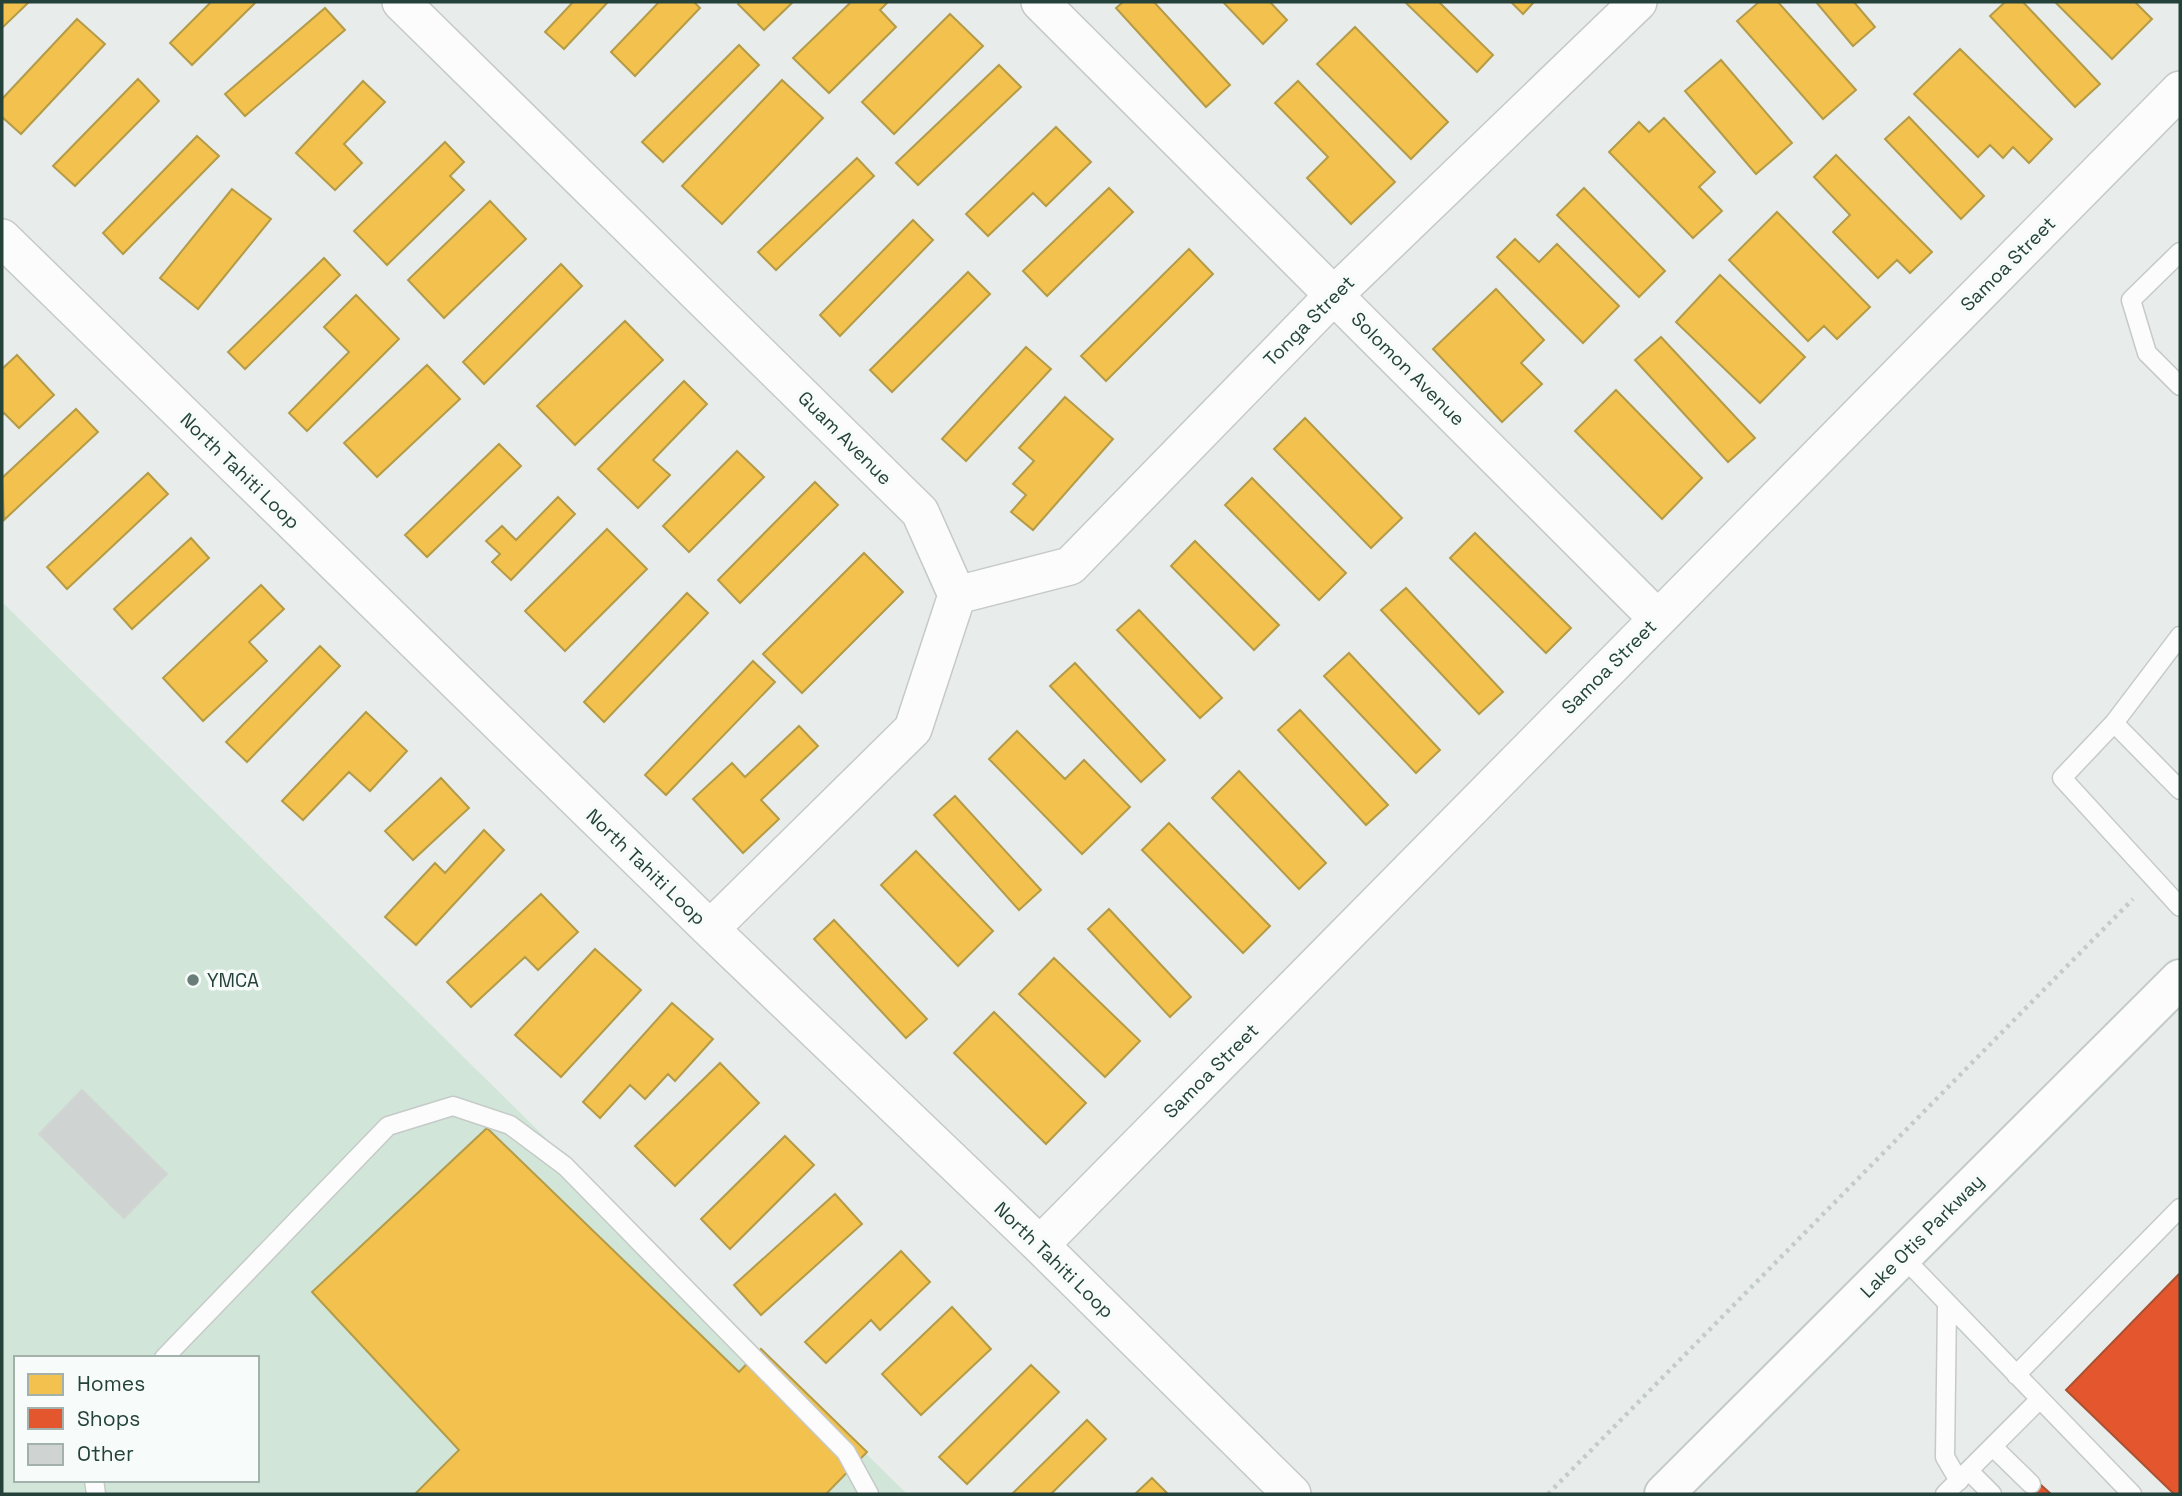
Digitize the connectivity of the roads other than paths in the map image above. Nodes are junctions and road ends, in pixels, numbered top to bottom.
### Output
1 (401, 2) edge
2 (1040, 2) edge
3 (1638, 2) edge
4 (2180, 90) edge
5 (2, 238) edge
6 (2180, 252) edge
7 (1334, 295) junction
8 (2180, 386) edge
9 (957, 595) junction
10 (1657, 618) junction
11 (2180, 636) edge
12 (2114, 723) junction
13 (2180, 790) edge
14 (2180, 907) edge
15 (710, 929) junction
16 (2180, 979) edge
17 (2180, 1208) edge
18 (1040, 1245) junction
19 (1902, 1256) junction
20 (1947, 1304) junction
21 (166, 1356) edge
22 (2016, 1375) junction
23 (2040, 1399) junction
24 (1993, 1447) junction
25 (2031, 1484) dead end
26 (1953, 1487) edge
27 (870, 1494) edge
28 (1292, 1494) edge
29 (1664, 1494) edge
30 (1992, 1494) edge
31 (2132, 1494) edge

1 - 9 street, Guam Avenue
2 - 7 street, Solomon Avenue
3 - 7 street, Tonga Street
4 - 10 street, Samoa Street
5 - 15 street, North Tahiti Loop
6 - 8 lane
7 - 9 street, Tonga Street
7 - 10 street, Solomon Avenue
9 - 15 street
10 - 18 street, Samoa Street
11 - 12 lane
12 - 13 lane
12 - 14 lane
15 - 18 street, North Tahiti Loop
16 - 19 main road, Lake Otis Parkway
17 - 22 lane
18 - 28 street, North Tahiti Loop
19 - 20 lane
19 - 29 main road, Lake Otis Parkway
20 - 22 lane
20 - 26 lane
21 - 27 lane
22 - 23 lane
23 - 24 lane
23 - 31 lane
24 - 25 lane
24 - 26 lane
26 - 30 lane

